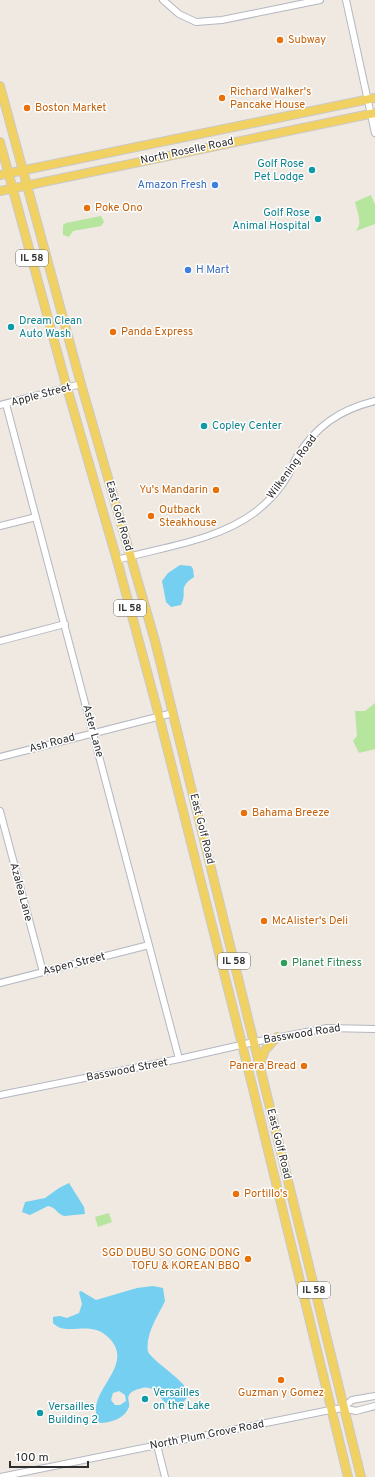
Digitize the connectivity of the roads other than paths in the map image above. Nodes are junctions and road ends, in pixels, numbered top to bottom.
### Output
1 (163, 0) edge
2 (320, 0) edge
3 (346, 0) edge
4 (0, 86) edge
5 (371, 98) edge
6 (373, 113) edge
7 (375, 133) edge
8 (0, 142) edge
9 (23, 170) junction
10 (8, 173) junction
11 (0, 175) edge
12 (27, 185) junction
13 (13, 188) junction
14 (0, 191) edge
15 (81, 384) junction
16 (67, 388) junction
17 (375, 401) edge
18 (3, 405) edge
19 (36, 517) junction
20 (0, 526) edge
21 (131, 556) junction
22 (117, 560) junction
23 (65, 624) junction
24 (0, 641) edge
25 (173, 713) junction
26 (159, 716) junction
27 (94, 732) junction
28 (0, 757) edge
29 (0, 811) edge
30 (149, 945) junction
31 (43, 972) junction
32 (0, 983) edge
33 (375, 1029) edge
34 (277, 1037) junction
35 (254, 1042) junction
36 (242, 1044) junction
37 (179, 1059) junction
38 (260, 1067) junction
39 (0, 1095) edge
40 (375, 1396) edge
41 (375, 1406) edge
42 (343, 1408) junction
43 (330, 1410) junction
44 (157, 1445) junction
45 (0, 1477) edge
46 (165, 1477) edge
47 (348, 1477) edge
48 (361, 1477) edge

1 - 2 street
3 - 5 street
4 - 9 main road, IL 58
5 - 6 street
5 - 9 main road, North Roselle Road
6 - 7 street
6 - 12 main road, North Roselle Road
8 - 10 main road, IL 58
9 - 10 main road, North Roselle Road
9 - 12 main road, IL 58
10 - 11 main road, North Roselle Road
10 - 13 main road, IL 58
12 - 13 main road, North Roselle Road
12 - 15 main road, East Golf Road / IL 58
13 - 14 main road, North Roselle Road
13 - 16 main road, East Golf Road / IL 58
15 - 16 street, Apple Street
15 - 21 main road, East Golf Road / IL 58
16 - 18 street, Apple Street
16 - 22 main road, East Golf Road / IL 58
17 - 21 street, Wilkening Road
18 - 19 street, Aster Lane
19 - 20 street
19 - 23 street, Aster Lane
21 - 22 street, Wilkening Road
21 - 25 main road, East Golf Road / IL 58
22 - 26 main road, East Golf Road / IL 58
23 - 24 street
23 - 27 street, Aster Lane
25 - 26 street, Ash Road
25 - 35 main road, East Golf Road / IL 58
26 - 27 street, Ash Road
26 - 36 main road, East Golf Road / IL 58
27 - 28 street, Ash Road
27 - 30 street, Aster Lane
29 - 31 street, Azalea Lane
30 - 31 street, Aspen Street
30 - 37 street, Aster Lane
31 - 32 street, Aspen Street
33 - 34 street, Basswood Road
34 - 35 street, Basswood Road
34 - 38 main road
35 - 36 street, Basswood Street
35 - 38 main road, East Golf Road / IL 58
36 - 37 street, Basswood Street
36 - 43 main road, East Golf Road / IL 58
37 - 39 street, Basswood Street
38 - 42 main road, East Golf Road / IL 58
40 - 42 street, North Plum Grove Road
41 - 42 street, North Plum Grove Road
42 - 43 street, North Plum Grove Road
42 - 48 main road, East Golf Road / IL 58
43 - 44 street, North Plum Grove Road
43 - 47 main road, East Golf Road / IL 58
44 - 45 street, North Plum Grove Road
44 - 46 street

